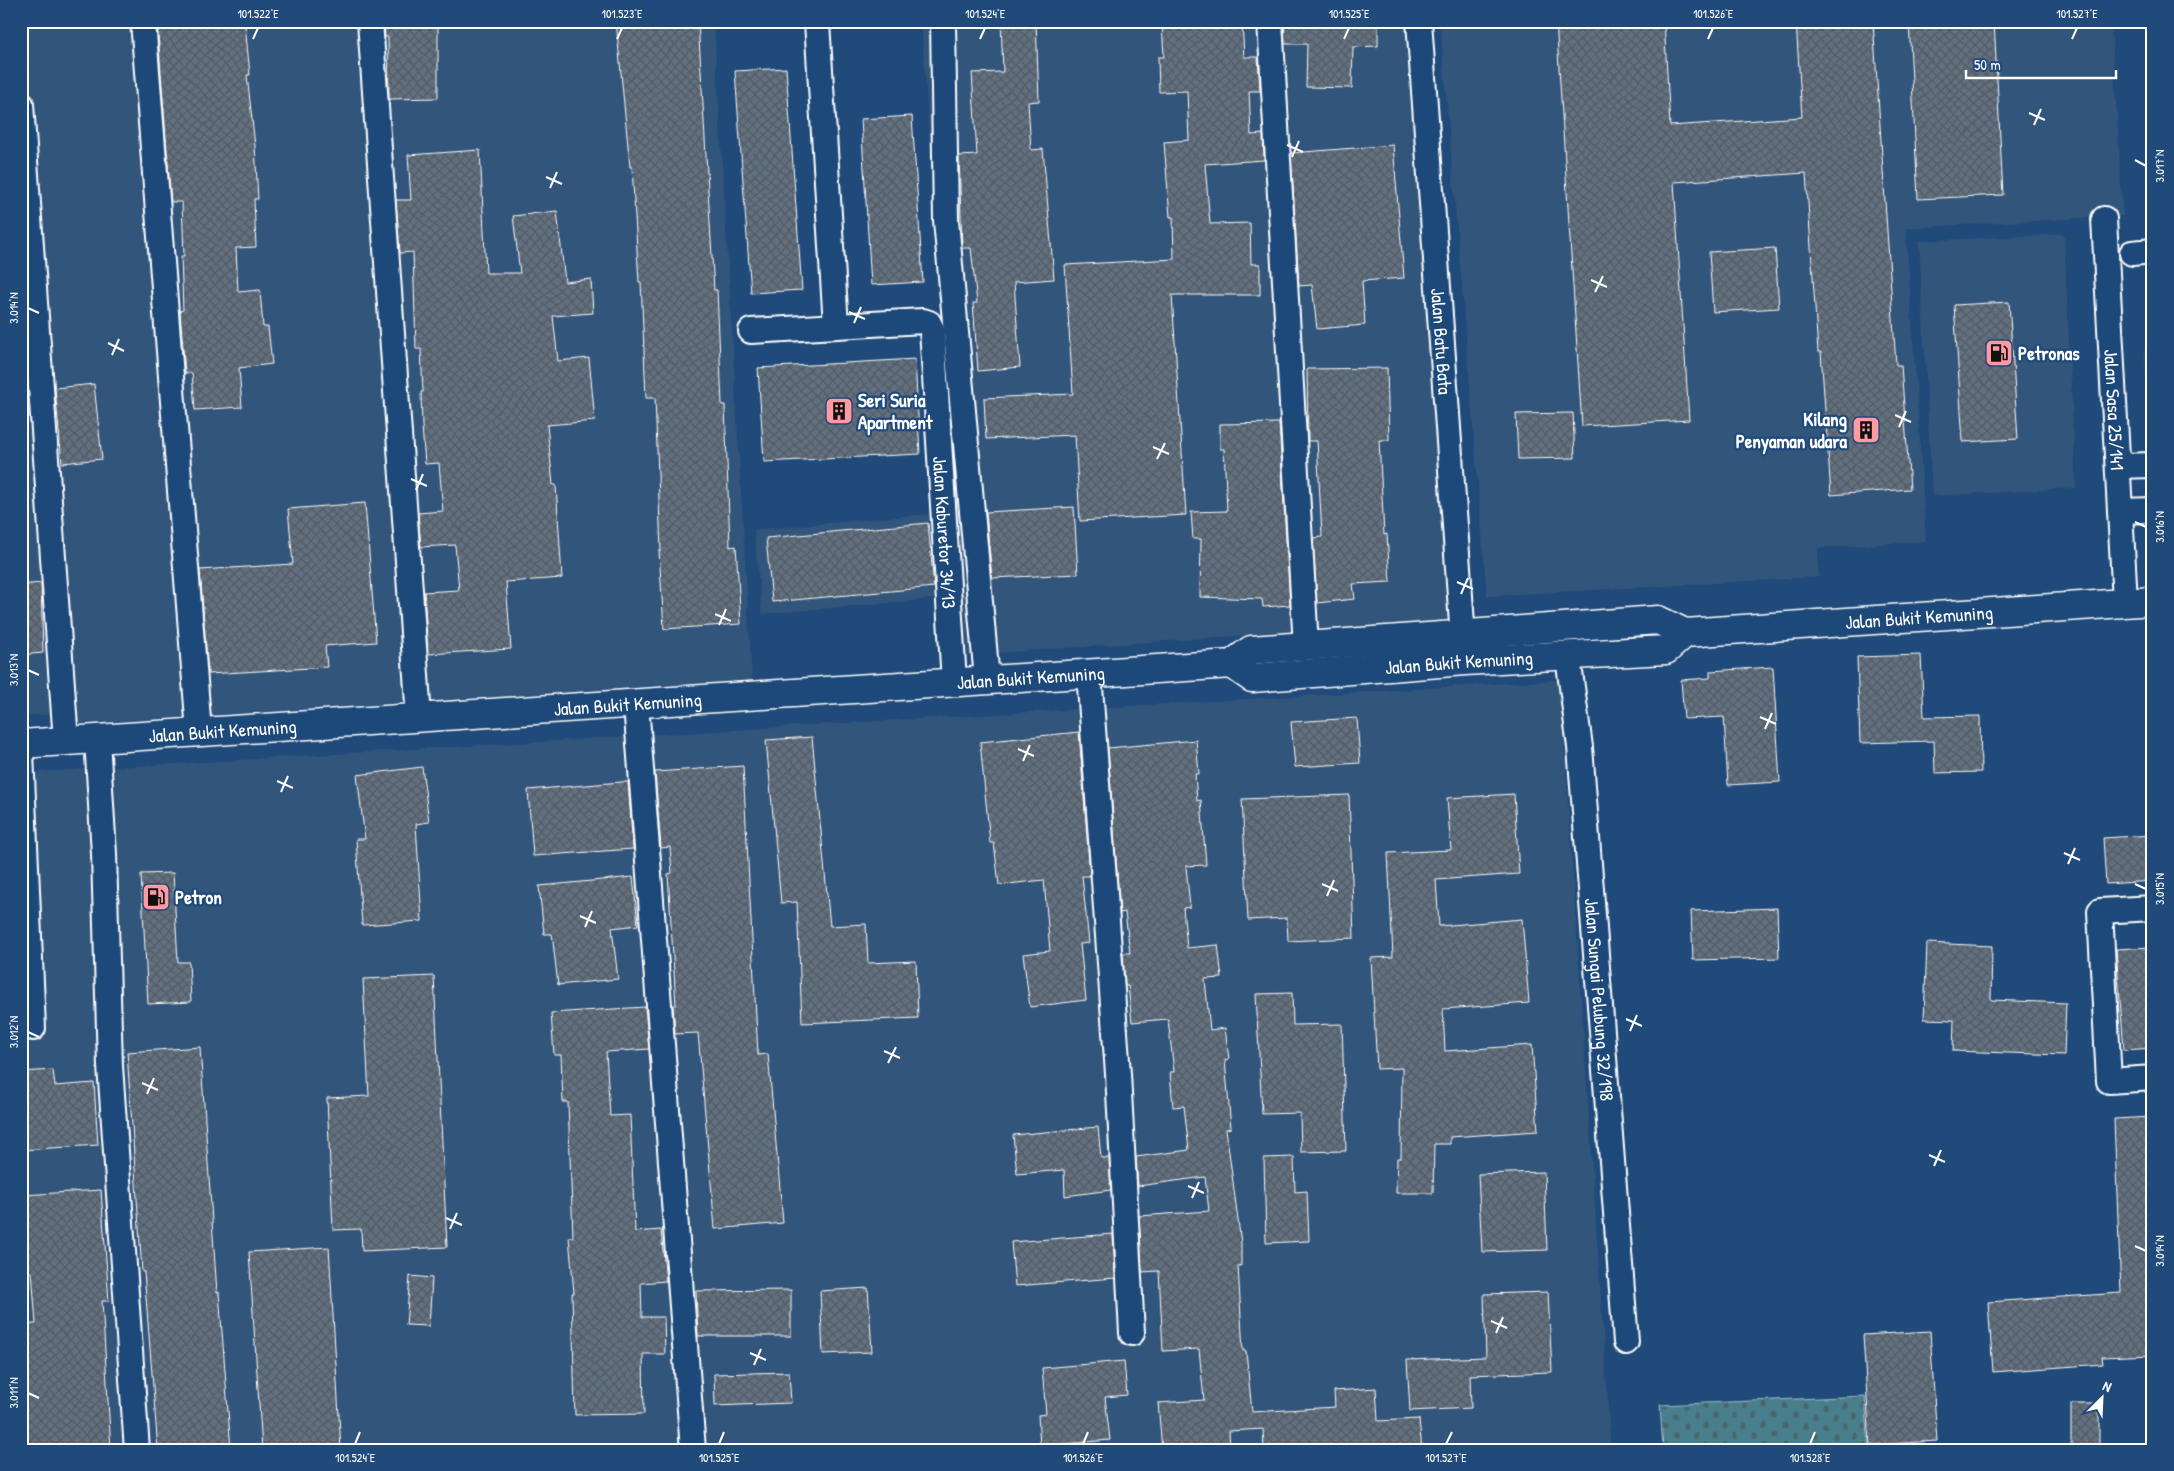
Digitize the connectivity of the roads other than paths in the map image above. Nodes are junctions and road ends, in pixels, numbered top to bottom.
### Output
1 (143, 21) edge
2 (370, 21) edge
3 (943, 21) edge
4 (1270, 21) edge
5 (1419, 21) edge
6 (817, 22) edge
7 (21, 104) edge
8 (2104, 219) dead end
9 (836, 326) junction
10 (751, 331) dead end
11 (2153, 465) edge
12 (2118, 466) junction
13 (2153, 510) edge
14 (2120, 511) junction
15 (2153, 601) edge
16 (2125, 602) junction
17 (1685, 633) junction
18 (1306, 647) junction
19 (1464, 648) junction
20 (1568, 657) junction
21 (1232, 664) junction
22 (1089, 673) junction
23 (987, 680) junction
24 (954, 682) junction
25 (636, 704) junction
26 (420, 718) junction
27 (199, 732) junction
28 (97, 739) junction
29 (66, 742) junction
30 (21, 744) edge
31 (21, 754) edge
32 (2153, 908) edge
33 (33, 1028) dead end
34 (2153, 1078) edge
35 (1132, 1333) dead end
36 (1626, 1342) dead end
37 (137, 1450) edge
38 (693, 1450) edge

1 - 27 street
2 - 26 street
3 - 23 street
4 - 18 street
5 - 19 street, Jalan Batu Bata
6 - 9 street
7 - 29 street
8 - 12 street, Jalan Sasa 25/141
9 - 10 street, Jalan Kaburetor 34/13
9 - 24 street, Jalan Kaburetor 34/13
11 - 12 street
12 - 14 street, Jalan Sasa 25/141
13 - 14 street
14 - 16 street, Jalan Sasa 25/141
15 - 16 main road, Jalan Bukit Kemuning
16 - 17 main road, Jalan Bukit Kemuning
17 - 19 main road, Jalan Bukit Kemuning
17 - 20 main road, Jalan Bukit Kemuning
18 - 19 main road, Jalan Bukit Kemuning
18 - 21 main road, Jalan Bukit Kemuning
19 - 20 main road, Jalan Bukit Kemuning
19 - 21 main road, Jalan Bukit Kemuning
20 - 36 street, Jalan Sungai Pelubung 32/198
21 - 22 main road, Jalan Bukit Kemuning
22 - 23 main road, Jalan Bukit Kemuning
22 - 35 street
23 - 24 main road, Jalan Bukit Kemuning
24 - 25 main road, Jalan Bukit Kemuning
25 - 26 main road, Jalan Bukit Kemuning
25 - 38 street
26 - 27 main road, Jalan Bukit Kemuning
27 - 28 main road, Jalan Bukit Kemuning
28 - 29 main road, Jalan Bukit Kemuning
28 - 37 street
29 - 30 main road, Jalan Bukit Kemuning
31 - 33 street
32 - 34 street

